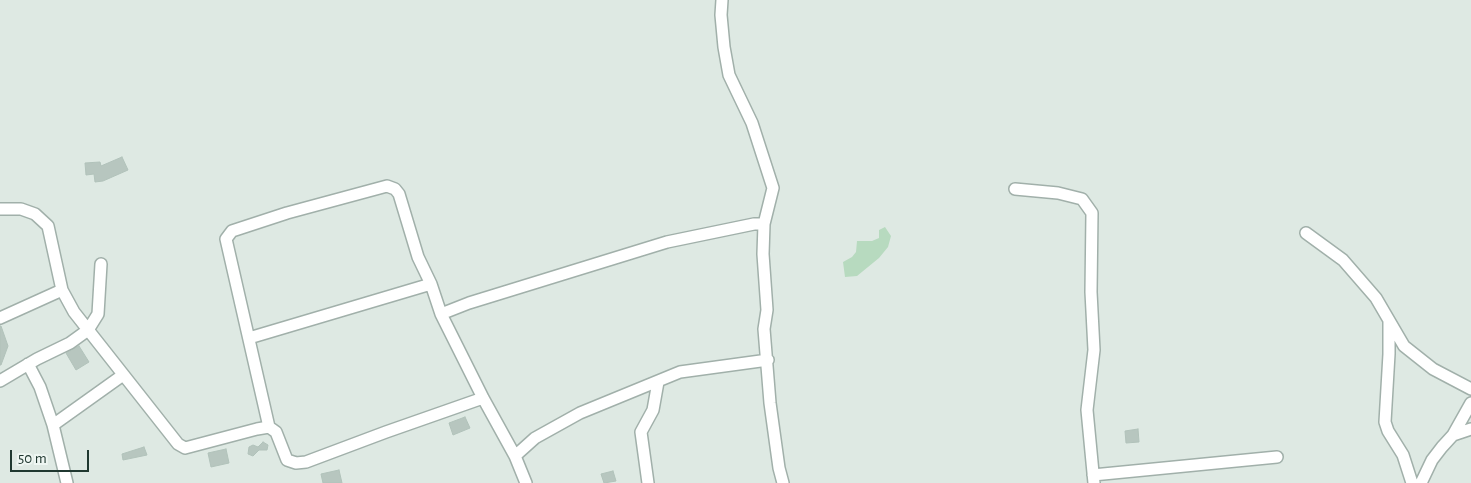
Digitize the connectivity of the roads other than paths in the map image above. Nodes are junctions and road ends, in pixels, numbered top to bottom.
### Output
1 (722, 0) edge
2 (1014, 189) dead end
3 (0, 209) edge
4 (764, 224) junction
5 (1306, 233) dead end
6 (101, 264) dead end
7 (431, 284) junction
8 (62, 290) junction
9 (441, 314) junction
10 (0, 318) edge
11 (1389, 321) junction
12 (88, 330) junction
13 (249, 338) junction
14 (768, 360) junction
15 (28, 364) junction
16 (123, 375) junction
17 (0, 381) edge
18 (658, 382) junction
19 (1471, 389) edge
20 (483, 398) junction
21 (1471, 403) edge
22 (53, 425) junction
23 (269, 427) junction
24 (1471, 429) edge
25 (1454, 435) junction
26 (515, 456) junction
27 (1277, 457) dead end
28 (1093, 479) edge
29 (67, 483) edge
30 (526, 483) edge
31 (648, 483) edge
32 (783, 483) edge
33 (1412, 483) edge
34 (1421, 483) edge

1 - 4 street
2 - 28 street
3 - 8 street
4 - 9 street
4 - 14 street
5 - 11 street
6 - 12 street
7 - 9 street
7 - 13 street
7 - 13 street
8 - 10 street
8 - 12 street
9 - 20 street
11 - 19 street
11 - 33 street
12 - 15 street
12 - 16 street
13 - 23 street
14 - 18 street
14 - 32 street
15 - 17 street
15 - 22 street
16 - 22 street
16 - 23 street
18 - 26 street
18 - 31 street
20 - 23 street
20 - 26 street
21 - 25 street
22 - 29 street
24 - 25 street
25 - 34 street
26 - 30 street
27 - 28 street

